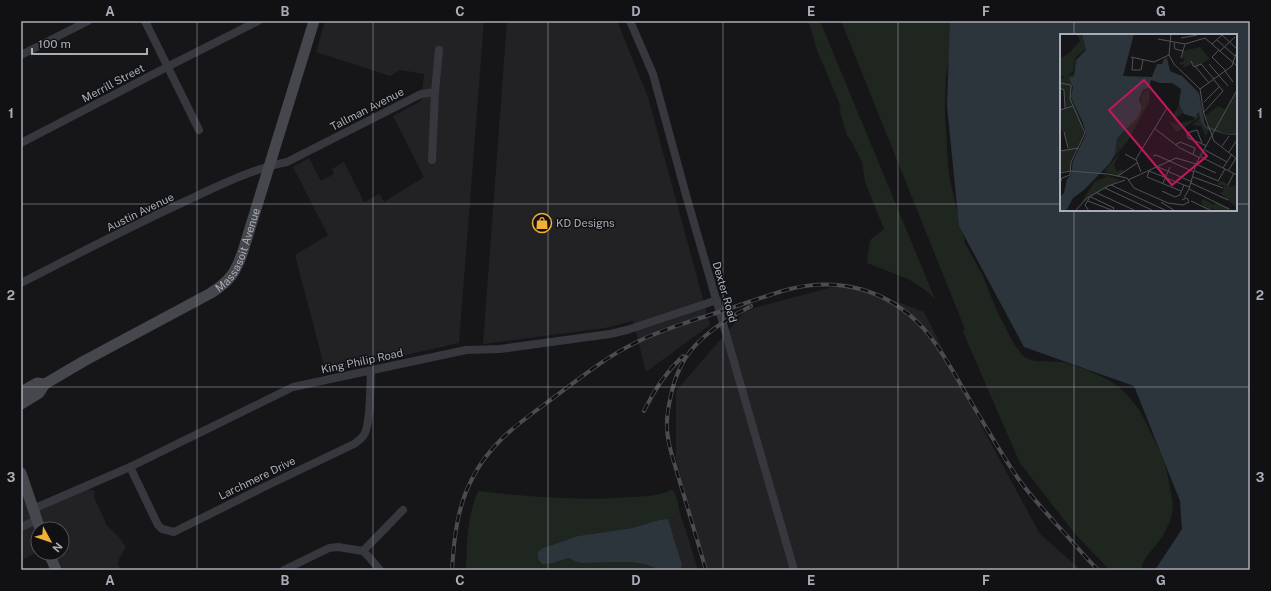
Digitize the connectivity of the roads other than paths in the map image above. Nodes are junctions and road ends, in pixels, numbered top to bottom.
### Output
1 (88, 21) edge
2 (145, 21) edge
3 (258, 21) edge
4 (314, 21) edge
5 (630, 21) edge
6 (439, 50) dead end
7 (21, 55) edge
8 (167, 67) junction
9 (435, 92) junction
10 (199, 130) dead end
11 (21, 143) edge
12 (432, 160) dead end
13 (270, 165) junction
14 (21, 283) edge
15 (717, 300) junction
16 (371, 370) junction
17 (45, 384) junction
18 (21, 392) edge
19 (21, 404) edge
20 (130, 467) junction
21 (21, 473) edge
22 (33, 509) junction
23 (403, 510) dead end
24 (38, 521) edge
25 (363, 552) junction
26 (284, 570) edge
27 (380, 570) edge
28 (794, 570) edge

1 - 7 street
2 - 8 street
3 - 8 street, Merrill Street
4 - 13 main road, Massasoit Avenue
5 - 15 street, Dexter Road
6 - 9 street
8 - 10 street
8 - 11 street, Merrill Street
9 - 12 street
9 - 13 street, Tallman Avenue
13 - 14 street, Austin Avenue
13 - 17 main road, Massasoit Avenue
15 - 16 street, King Philip Road
15 - 28 street, Dexter Road
16 - 20 street, King Philip Road
16 - 20 street, Larchmere Drive
17 - 18 main road, Massasoit Avenue
17 - 19 main road, Massasoit Avenue
20 - 22 street, King Philip Road
21 - 22 main road
22 - 24 main road
23 - 25 street
25 - 26 street
25 - 27 street

